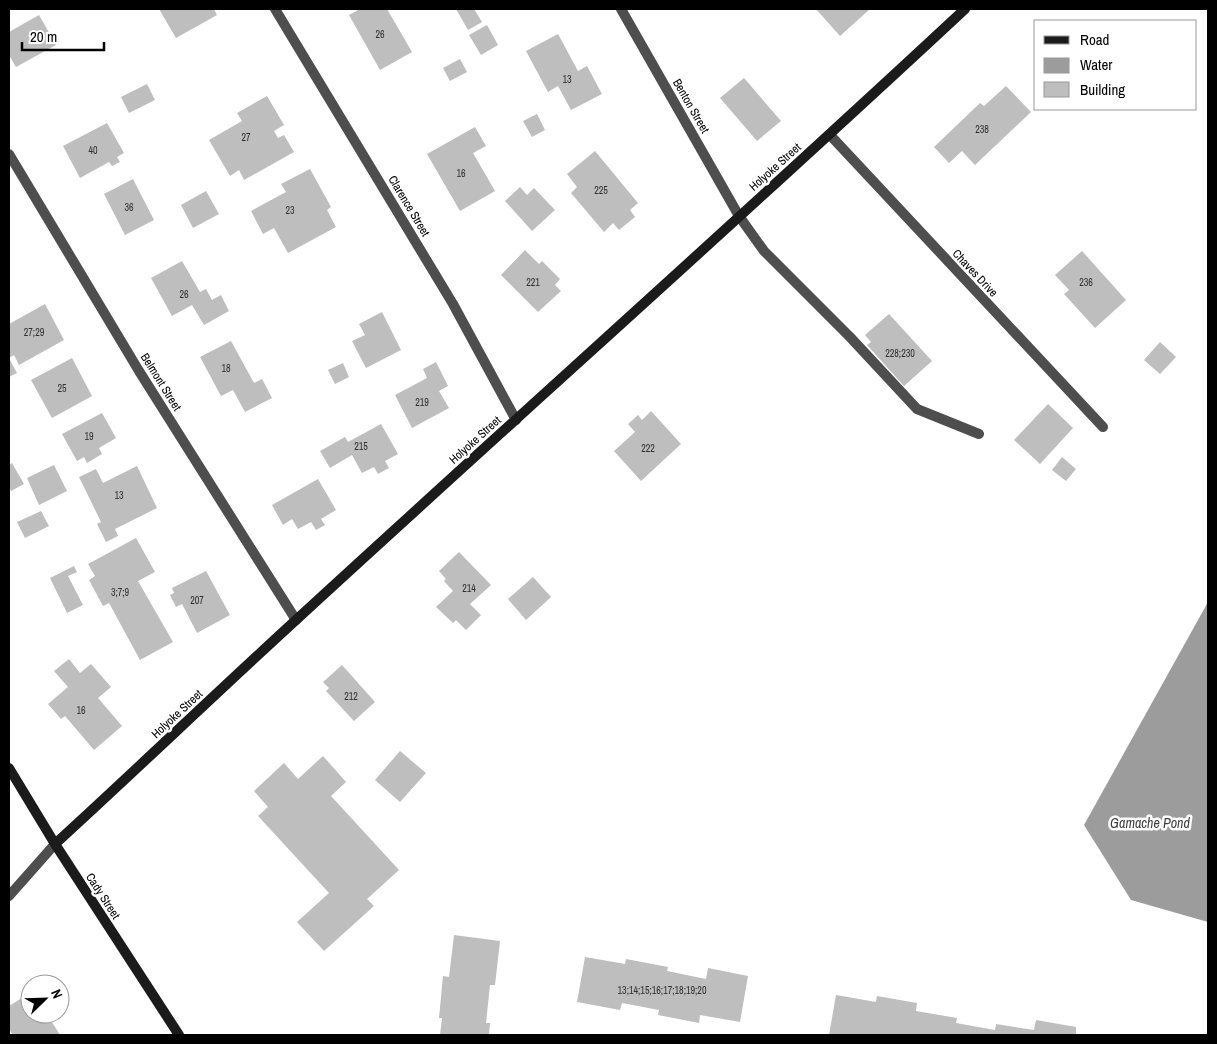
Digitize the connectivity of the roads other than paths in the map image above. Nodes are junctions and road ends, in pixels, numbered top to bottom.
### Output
1 (275, 9) edge
2 (621, 9) edge
3 (966, 9) edge
4 (830, 134) junction
5 (9, 154) edge
6 (739, 216) junction
7 (516, 420) junction
8 (1103, 427) dead end
9 (979, 434) dead end
10 (296, 620) junction
11 (9, 768) edge
12 (55, 844) junction
13 (9, 896) edge
14 (179, 1035) edge

1 - 7 street, Clarence Street
2 - 6 street, Benton Street
3 - 4 main road, Holyoke Street
4 - 6 main road, Holyoke Street
4 - 8 street, Chaves Drive
5 - 10 street, Belmont Street
6 - 7 main road, Holyoke Street
6 - 9 street, Benton Street
7 - 10 main road, Holyoke Street
10 - 12 main road, Holyoke Street
11 - 12 main road, Cady Street
12 - 13 street, Holyoke Street
12 - 14 main road, Cady Street

